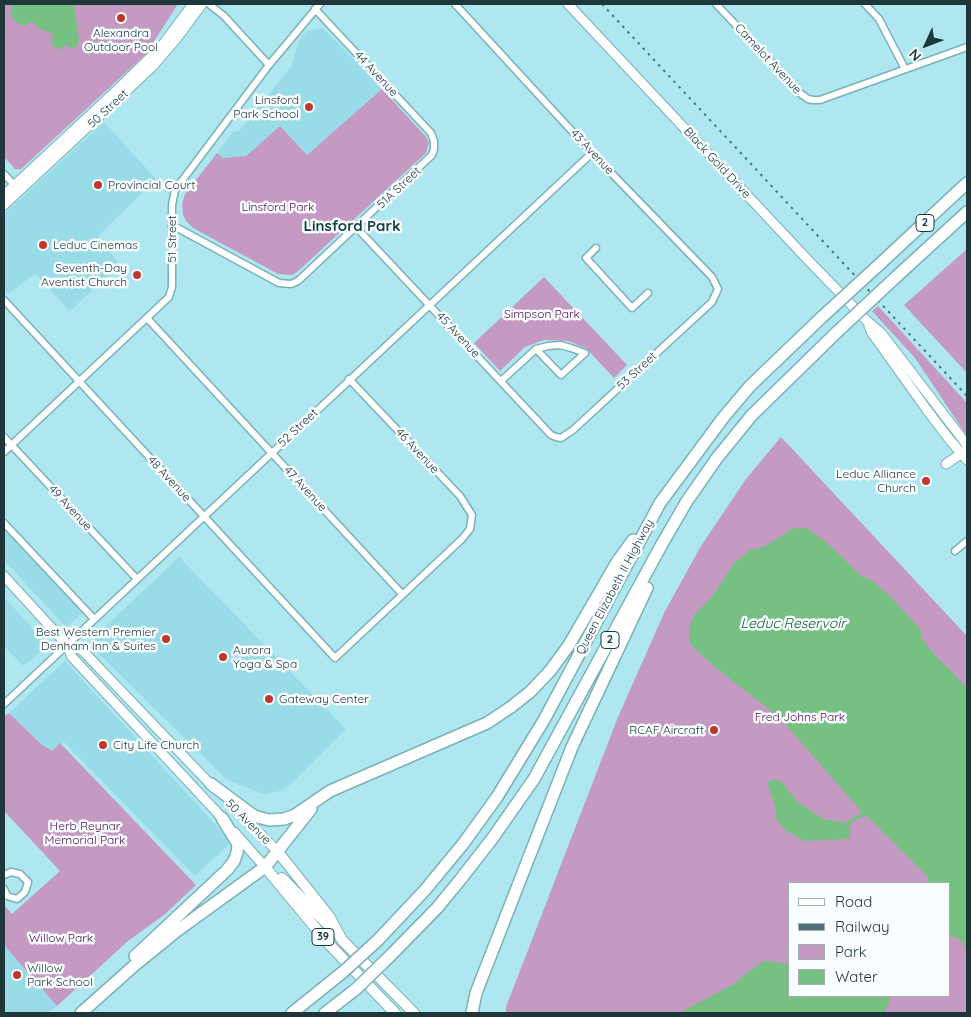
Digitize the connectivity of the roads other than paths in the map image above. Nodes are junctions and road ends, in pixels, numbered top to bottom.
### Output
1 (192, 4) edge
2 (202, 4) edge
3 (209, 4) edge
4 (454, 4) edge
5 (568, 4) edge
6 (716, 4) edge
7 (865, 4) edge
8 (317, 6) edge
9 (967, 47) edge
10 (269, 65) junction
11 (905, 69) junction
12 (434, 141) joint
13 (592, 153) junction
14 (4, 174) edge
15 (967, 183) edge
16 (17, 188) junction
17 (4, 195) edge
18 (4, 205) edge
19 (967, 212) edge
20 (172, 225) junction
21 (357, 228) junction
22 (596, 248) dead end
23 (648, 293) dead end
24 (4, 300) edge
25 (712, 302) joint
26 (429, 304) junction
27 (147, 318) junction
28 (536, 349) junction
29 (349, 379) junction
30 (501, 381) junction
31 (78, 382) junction
32 (4, 437) edge
33 (561, 438) joint
34 (11, 445) junction
35 (4, 452) edge
36 (966, 452) edge
37 (271, 453) junction
38 (946, 464) dead end
39 (687, 501) junction
40 (660, 503) junction
41 (203, 516) junction
42 (4, 523) edge
43 (967, 541) edge
44 (955, 551) dead end
45 (4, 576) edge
46 (136, 578) junction
47 (402, 594) junction
48 (94, 619) junction
49 (67, 645) junction
50 (4, 704) edge
51 (192, 764) junction
52 (375, 771) junction
53 (181, 775) junction
54 (210, 784) junction
55 (222, 818) junction
56 (278, 852) junction
57 (265, 867) junction
58 (4, 875) edge
59 (4, 889) edge
60 (342, 940) junction
61 (471, 1011) edge
62 (74, 1013) edge
63 (81, 1013) edge
64 (292, 1013) edge
65 (325, 1013) edge
66 (396, 1013) edge
67 (414, 1013) edge

1 - 16 main road, 50 Street
2 - 16 main road, 50 Street
3 - 10 street
4 - 13 street, 43 Avenue
5 - 36 main road, Black Gold Drive
6 - 11 street, Camelot Avenue
7 - 11 street
8 - 10 street, 51 Street
8 - 12 street, 44 Avenue
9 - 11 street, Camelot Avenue
10 - 20 street, 51 Street
12 - 21 street, 51A Street
13 - 25 street, 43 Avenue
13 - 26 street, 52 Street
14 - 16 street
15 - 40 highway, Queen Elizabeth II Highway / 2, bridge
16 - 17 main road, 50 Street
16 - 18 main road, 50 Street
19 - 39 highway, Queen Elizabeth II Highway / 2, bridge
20 - 21 street, 51A Street
20 - 27 street, 51 Street
21 - 26 street, 45 Avenue
22 - 23 street
24 - 31 street, 48 Avenue
25 - 33 street, 53 Street
26 - 29 street, 52 Street
26 - 30 street, 45 Avenue
27 - 31 street, 51 Street
27 - 37 street, 47 Avenue
28 - 28 street
28 - 30 street
29 - 37 street, 52 Street
29 - 47 street, 46 Avenue
30 - 33 street, 45 Avenue
31 - 34 street, 51 Street
31 - 41 street, 48 Avenue
32 - 34 street, 49 Avenue
34 - 35 street, 51 Street
34 - 46 street, 49 Avenue
36 - 38 main road
37 - 41 street, 52 Street
37 - 47 street, 47 Avenue
39 - 61 highway
39 - 65 highway, Queen Elizabeth II Highway / 2, bridge
40 - 52 highway
40 - 64 highway, Queen Elizabeth II Highway / 2, bridge
41 - 46 street, 52 Street
41 - 47 street, 48 Avenue
42 - 48 street
43 - 44 street
45 - 49 main road, 50 Avenue
46 - 48 street, 52 Street
48 - 49 street, 52 Street
49 - 50 street, 52 Street
49 - 51 main road, 50 Avenue
49 - 53 main road, 50 Avenue
51 - 53 main road
51 - 54 main road, 50 Avenue
52 - 54 highway
52 - 56 highway
53 - 55 main road, 50 Avenue
54 - 56 main road, 50 Avenue / 39
55 - 57 main road, 50 Avenue / 39
55 - 62 highway
56 - 57 highway
56 - 60 main road, 50 Avenue / 39
57 - 60 main road
57 - 63 highway
57 - 66 main road, 50 Avenue / 39
58 - 59 street
60 - 67 main road, 50 Avenue / 39

